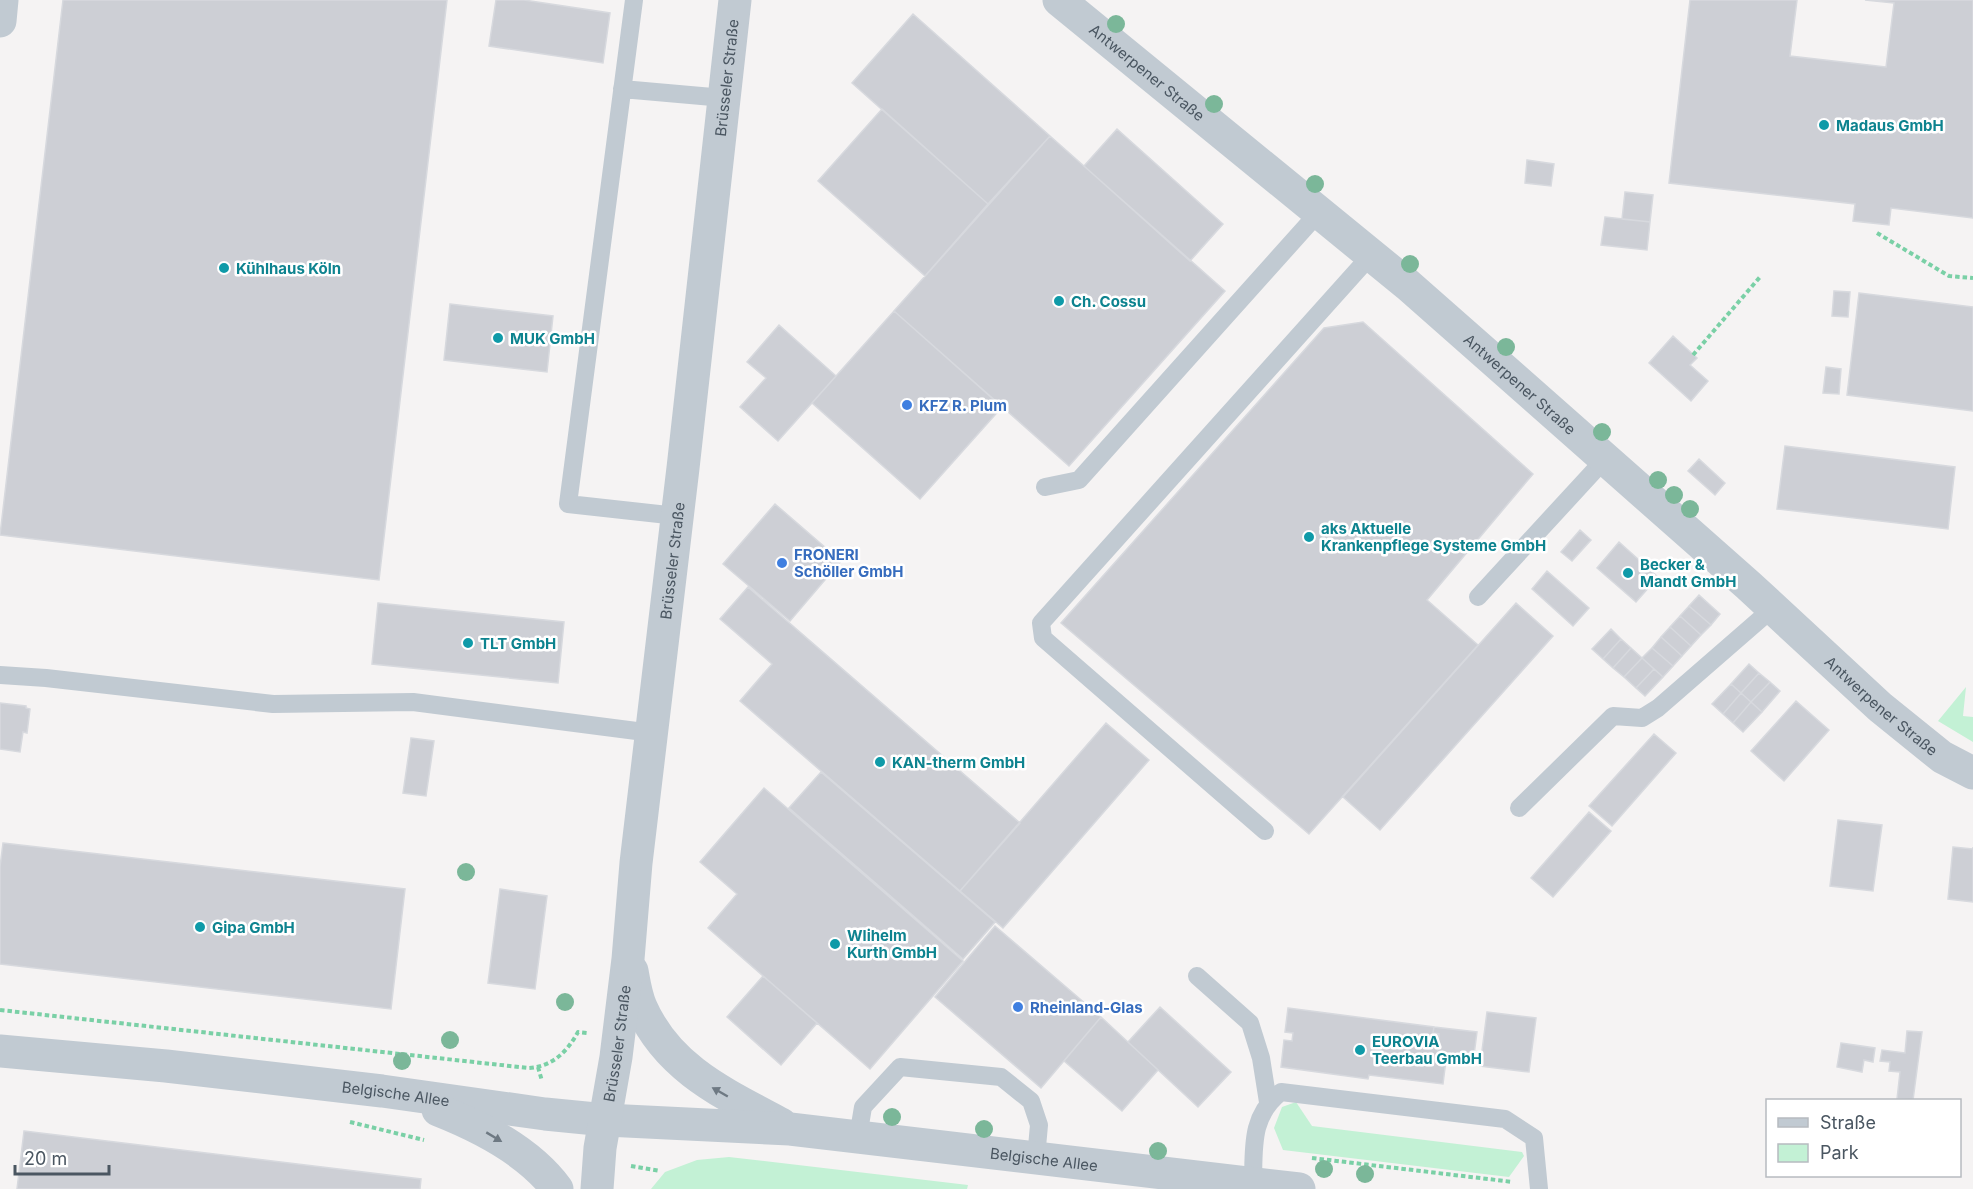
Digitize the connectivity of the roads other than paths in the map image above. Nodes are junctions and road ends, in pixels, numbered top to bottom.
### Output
1 (3, 0) edge
2 (634, 0) edge
3 (735, 0) edge
4 (1059, 0) edge
5 (0, 21) edge
6 (622, 89) junction
7 (724, 98) junction
8 (1320, 211) junction
9 (1372, 254) junction
10 (1605, 459) junction
11 (1045, 487) dead end
12 (677, 516) junction
13 (1478, 597) dead end
14 (1773, 608) junction
15 (0, 675) edge
16 (652, 733) junction
17 (1973, 773) edge
18 (1519, 808) dead end
19 (1265, 831) dead end
20 (628, 959) junction
21 (1197, 976) dead end
22 (0, 1051) edge
23 (382, 1091) junction
24 (1268, 1102) junction
25 (606, 1120) junction
26 (790, 1129) junction
27 (858, 1137) junction
28 (1036, 1158) junction
29 (1253, 1184) junction
30 (557, 1189) edge
31 (597, 1189) edge
32 (1299, 1189) edge
33 (1539, 1189) edge

1 - 5 street
2 - 6 lane
3 - 7 street, Brüsseler Straße
4 - 8 street, Antwerpener Straße
6 - 7 lane
6 - 12 lane
7 - 12 street, Brüsseler Straße
8 - 9 street, Antwerpener Straße
8 - 11 lane
9 - 10 street, Antwerpener Straße
9 - 19 lane
10 - 13 lane
10 - 14 street, Antwerpener Straße
12 - 16 street, Brüsseler Straße
14 - 17 street, Antwerpener Straße
14 - 18 lane
15 - 16 lane
16 - 20 street, Brüsseler Straße
20 - 25 street, Brüsseler Straße
26 -> 20 street, Belgische Allee
21 - 24 lane
22 - 23 street, Belgische Allee
23 - 25 street, Belgische Allee
23 -> 30 street
24 - 29 lane
24 - 33 lane
25 - 26 street, Belgische Allee
25 - 31 street, Brüsseler Straße
26 - 27 street, Belgische Allee
27 - 28 street, Belgische Allee
27 - 28 lane
28 - 29 street, Belgische Allee
29 - 32 street, Belgische Allee

